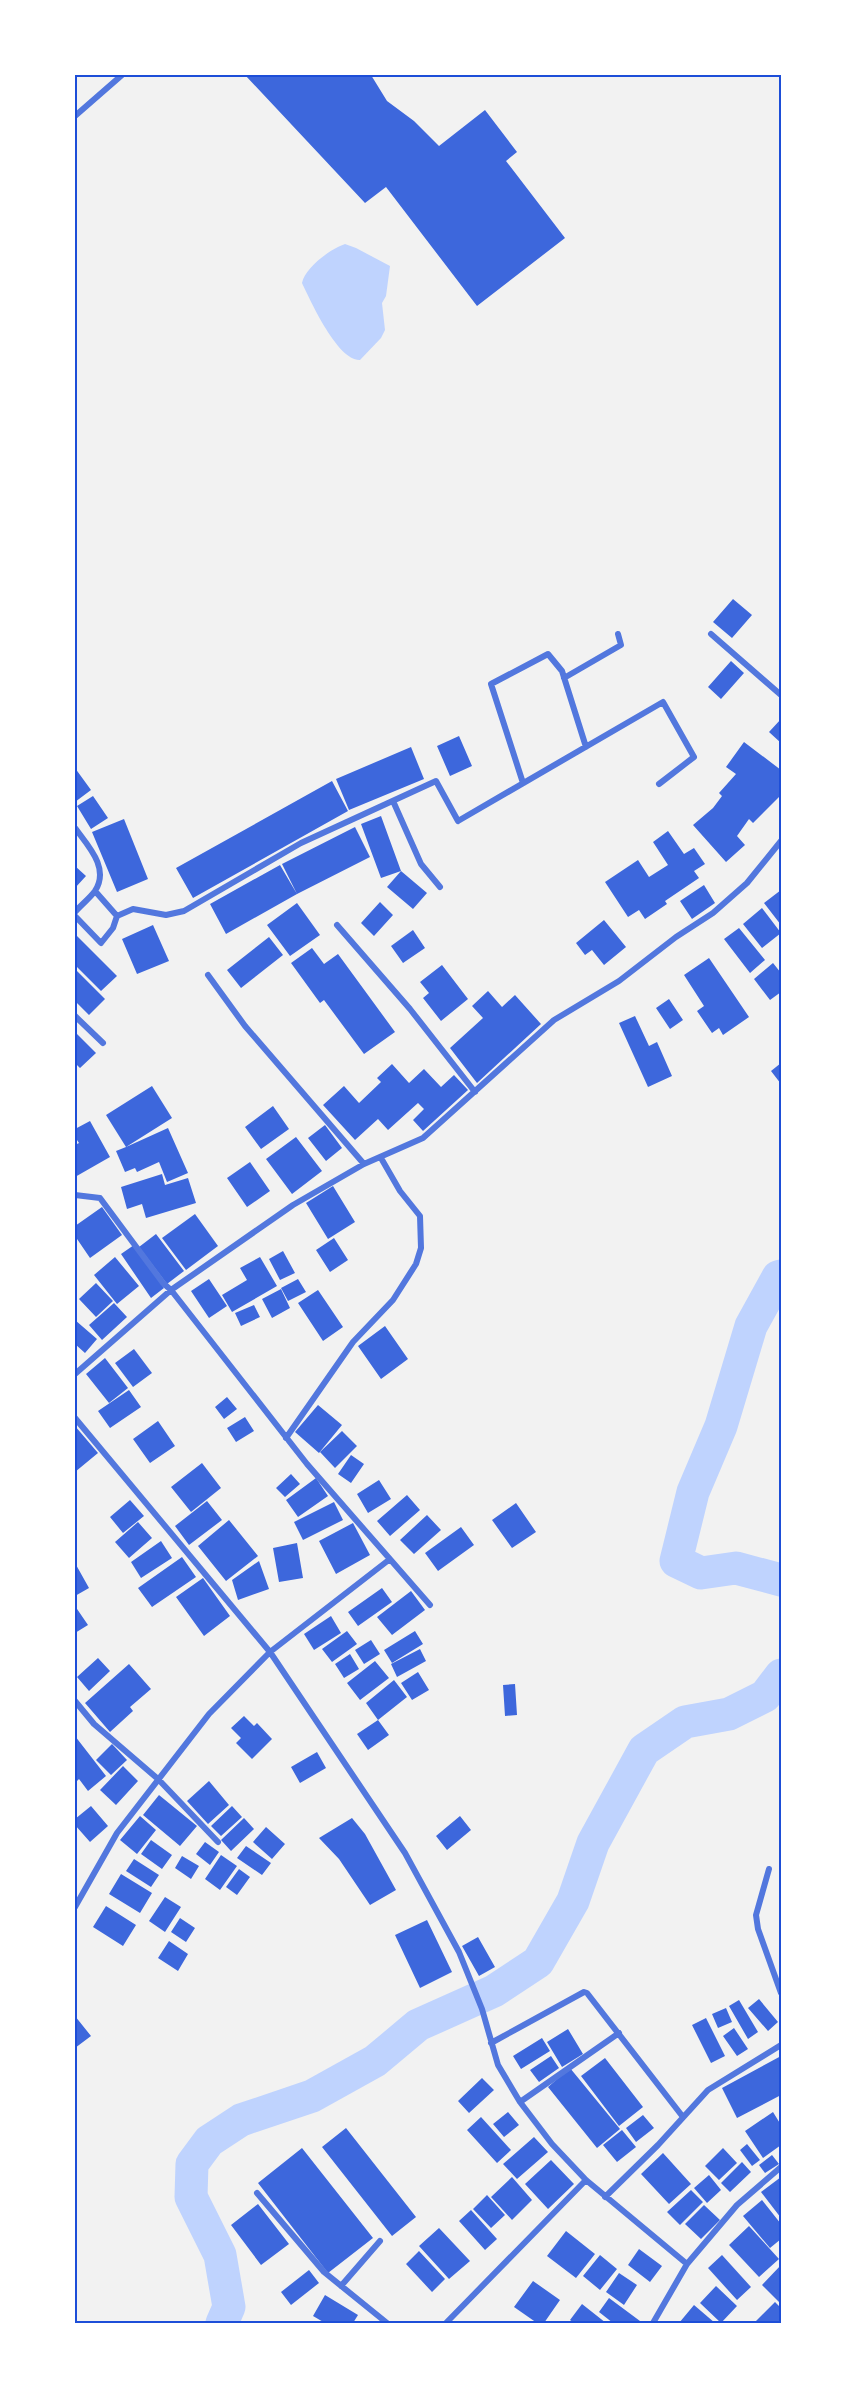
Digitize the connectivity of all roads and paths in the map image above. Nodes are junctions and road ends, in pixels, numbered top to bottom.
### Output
1 (122, 75) edge
2 (75, 117) edge
3 (618, 634) dead end
4 (711, 634) dead end
5 (564, 678) junction
6 (781, 695) edge
7 (586, 747) junction
8 (523, 783) junction
9 (658, 784) dead end
10 (393, 801) junction
11 (75, 828) edge
12 (781, 841) edge
13 (440, 887) dead end
14 (95, 891) junction
15 (75, 914) edge
16 (117, 916) junction
17 (337, 925) dead end
18 (208, 975) dead end
19 (75, 1016) edge
20 (103, 1044) dead end
21 (475, 1092) junction
22 (381, 1158) junction
23 (364, 1164) junction
24 (75, 1195) edge
25 (171, 1290) junction
26 (75, 1374) edge
27 (75, 1418) edge
28 (286, 1438) junction
29 (390, 1559) junction
30 (430, 1605) dead end
31 (270, 1652) junction
32 (75, 1701) edge
33 (158, 1779) junction
34 (218, 1842) dead end
35 (769, 1869) dead end
36 (75, 1907) edge
37 (780, 1988) edge
38 (618, 2033) junction
39 (491, 2043) junction
40 (781, 2045) edge
41 (520, 2102) junction
42 (682, 2117) junction
43 (781, 2167) edge
44 (586, 2180) junction
45 (257, 2193) dead end
46 (605, 2197) junction
47 (380, 2241) dead end
48 (687, 2264) junction
49 (341, 2286) junction
50 (387, 2323) edge
51 (446, 2323) edge
52 (653, 2323) edge

1 - 2 street
3 - 5 street
4 - 6 street
5 - 7 street
5 - 8 street
7 - 8 street
7 - 9 street
8 - 10 street
10 - 13 street
10 - 16 street
11 - 14 street
12 - 21 street
14 - 15 street
14 - 16 street
15 - 16 street
17 - 21 street
18 - 23 street
19 - 20 street
21 - 22 street
22 - 23 street
22 - 28 street
23 - 25 street
24 - 25 street
25 - 26 street
25 - 28 street
27 - 31 street
28 - 29 street
29 - 30 street
29 - 31 street
31 - 33 street
31 - 39 street
32 - 33 street
33 - 34 street
33 - 36 street
35 - 37 street
38 - 39 street
38 - 41 street
38 - 42 street
39 - 41 street
40 - 42 street
41 - 44 street
42 - 46 street
43 - 48 street
44 - 46 street
44 - 51 street
45 - 49 street
46 - 48 street
47 - 49 street
48 - 52 street
49 - 50 street

